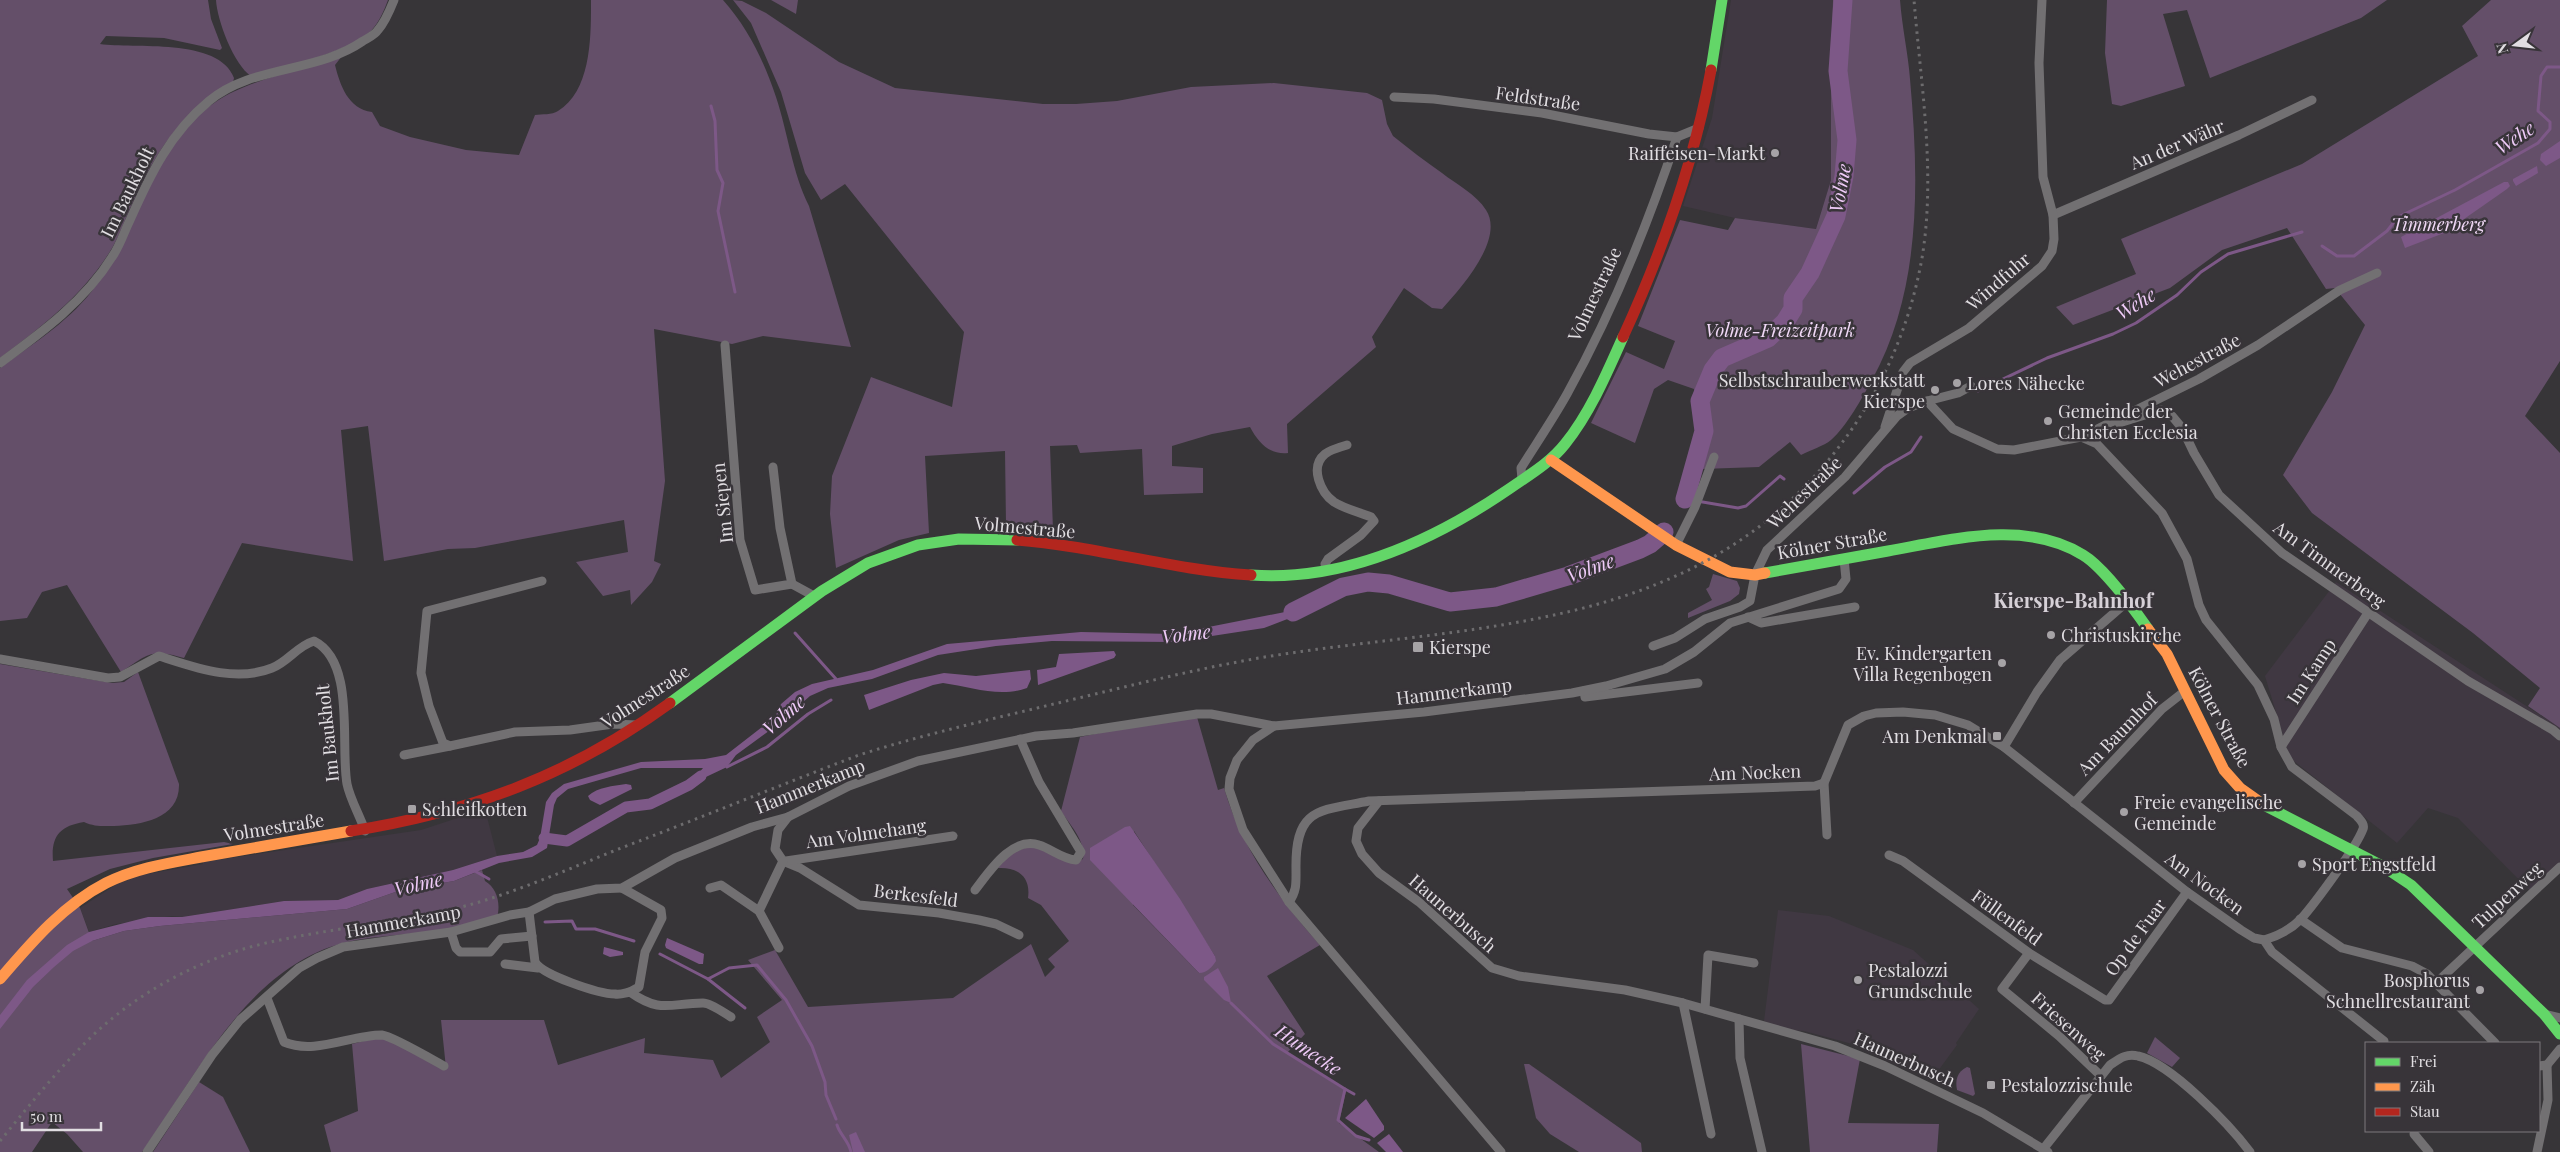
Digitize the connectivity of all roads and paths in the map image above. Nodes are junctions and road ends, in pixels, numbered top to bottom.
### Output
1 (394, 0) edge
2 (1722, 0) edge
3 (2042, 0) edge
4 (1394, 97) dead end
5 (2312, 100) dead end
6 (1698, 128) junction
7 (1677, 136) junction
8 (2053, 215) junction
9 (2377, 273) dead end
10 (725, 345) dead end
11 (0, 364) edge
12 (1971, 386) dead end
13 (1927, 401) junction
14 (2109, 424) junction
15 (1884, 430) junction
16 (2080, 437) junction
17 (1346, 445) dead end
18 (1714, 457) dead end
19 (1551, 460) junction
20 (773, 467) dead end
21 (1522, 479) junction
22 (1676, 545) junction
23 (1844, 559) junction
24 (1326, 570) junction
25 (1755, 575) junction
26 (542, 581) dead end
27 (792, 584) junction
28 (814, 596) junction
29 (2128, 601) junction
30 (1855, 607) dead end
31 (2368, 613) junction
32 (1748, 617) junction
33 (1653, 646) dead end
34 (0, 659) edge
35 (1698, 683) dead end
36 (1584, 691) junction
37 (2185, 691) junction
38 (637, 725) junction
39 (1274, 726) junction
40 (2560, 736) edge
41 (1020, 739) junction
42 (450, 746) junction
43 (2004, 747) junction
44 (2281, 747) junction
45 (404, 755) dead end
46 (1824, 783) junction
47 (1379, 801) junction
48 (2074, 803) junction
49 (788, 817) junction
50 (365, 830) junction
51 (1828, 835) dead end
52 (953, 836) dead end
53 (2351, 850) junction
54 (1889, 855) dead end
55 (783, 861) junction
56 (2560, 867) edge
57 (622, 888) junction
58 (710, 888) dead end
59 (975, 890) dead end
60 (2187, 892) junction
61 (1289, 902) junction
62 (759, 911) junction
63 (529, 912) junction
64 (2300, 919) junction
65 (451, 932) junction
66 (532, 936) junction
67 (1019, 936) dead end
68 (2264, 940) junction
69 (2476, 947) junction
70 (779, 948) dead end
71 (2029, 953) junction
72 (1754, 962) dead end
73 (505, 964) dead end
74 (538, 968) junction
75 (0, 979) edge
76 (2436, 983) junction
77 (630, 992) junction
78 (267, 998) junction
79 (2109, 1000) joint
80 (1683, 1003) junction
81 (1705, 1009) junction
82 (2544, 1014) junction
83 (732, 1017) dead end
84 (2560, 1018) edge
85 (1739, 1019) junction
86 (2560, 1034) edge
87 (2384, 1042) dead end
88 (2494, 1042) edge
89 (2560, 1049) edge
90 (2543, 1065) edge
91 (444, 1066) dead end
92 (2101, 1076) junction
93 (1711, 1134) dead end
94 (2414, 1134) dead end
95 (2046, 1150) edge
96 (147, 1152) edge
97 (1501, 1152) edge
98 (1762, 1152) edge
99 (2250, 1152) edge
100 (2429, 1152) edge
101 (2537, 1152) edge

1 - 11 street, Im Baukholt
2 - 6 main road, Volmestraße
3 - 8 street, Windfuhr
4 - 7 street, Feldstraße
5 - 8 street, An der Währ
6 - 7 street
6 - 19 main road, Volmestraße
7 - 21 street, Volmestraße
8 - 15 street, Windfuhr
9 - 14 street, Wehestraße
10 - 27 street, Im Siepen
12 - 13 street
13 - 15 street, Wehestraße
13 - 16 street, Wehestraße
14 - 16 street, Wehestraße
14 - 31 street, Am Timmerberg
15 - 25 street, Wehestraße
16 - 44 street
17 - 24 street
18 - 22 street
19 - 21 main road, Volmestraße
19 - 22 main road, Kölner Straße
20 - 27 street
21 - 24 main road, Volmestraße
22 - 25 main road, Kölner Straße
23 - 25 main road, Kölner Straße
23 - 29 main road, Kölner Straße
23 - 32 street, Hammerkamp
24 - 28 main road, Volmestraße
25 - 33 street, Wehestraße
26 - 42 street
27 - 28 street
28 - 38 main road, Volmestraße
29 - 37 main road, Kölner Straße
29 - 43 street
30 - 32 street
31 - 40 street, Am Timmerberg
31 - 44 street, Im Kamp
32 - 36 street, Hammerkamp
34 - 50 street, Im Baukholt
35 - 36 street
36 - 39 street, Hammerkamp
37 - 48 street, Am Baumhof
37 - 53 main road, Kölner Straße
38 - 42 street
38 - 50 main road, Volmestraße
39 - 41 street, Hammerkamp
39 - 61 street
41 - 49 street, Hammerkamp
41 - 59 street, Berkesfeld
42 - 45 street
43 - 46 street, Am Nocken
43 - 48 street, Am Nocken
44 - 53 street
46 - 47 street, Am Nocken
46 - 51 street
47 - 61 street, Am Nocken
47 - 80 street, Haunerbusch
48 - 60 street, Am Nocken
49 - 55 street
49 - 57 street, Hammerkamp
50 - 75 main road, Volmestraße
52 - 55 street, Am Volmehang
53 - 64 street
53 - 69 main road, Kölner Straße
54 - 71 street, Füllenfeld
55 - 62 street
55 - 67 street, Berkesfeld
56 - 69 street, Tulpenweg
57 - 63 street, Hammerkamp
57 - 77 street
58 - 62 street
60 - 68 street, Am Nocken
60 - 79 street, Op de Fuar
61 - 97 street
62 - 70 street
63 - 65 street, Hammerkamp
63 - 66 street
64 - 68 street
64 - 76 street
65 - 66 street
65 - 78 street, Hammerkamp
66 - 74 street
68 - 87 street, Am Nocken
69 - 76 street, Tulpenweg
69 - 82 main road, Kölner Straße
71 - 79 street, Füllenfeld
71 - 92 street, Friesenweg
72 - 81 street
73 - 74 street
74 - 77 street
76 - 88 street
77 - 83 street
78 - 91 street
78 - 96 street, Hammerkamp
80 - 81 street, Haunerbusch
80 - 93 street
81 - 85 street, Haunerbusch
82 - 84 street
82 - 86 main road, Kölner Straße
85 - 95 street, Haunerbusch
85 - 98 street
89 - 90 street
90 - 101 street
92 - 95 street, Friesenweg
92 - 99 street
94 - 100 street

